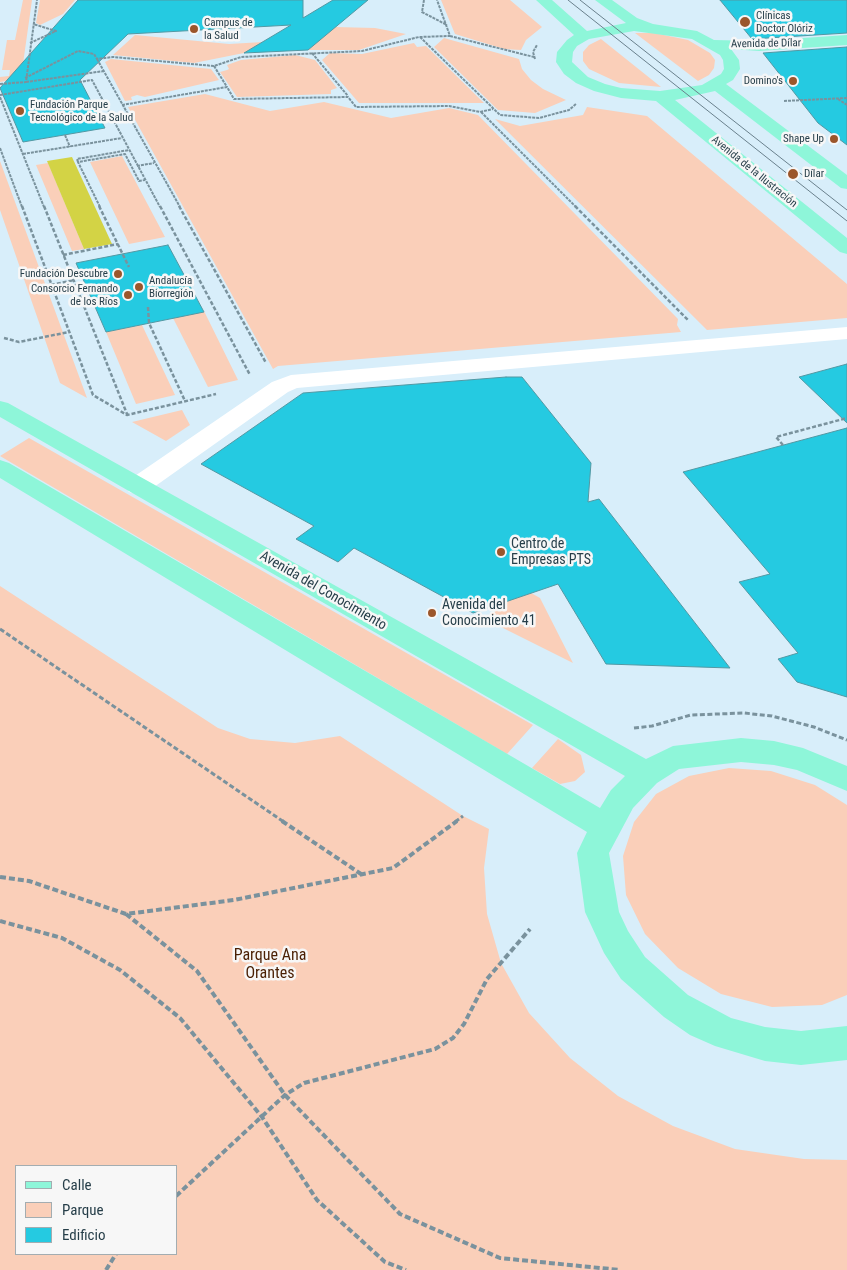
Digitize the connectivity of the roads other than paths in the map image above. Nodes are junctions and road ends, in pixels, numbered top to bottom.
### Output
1 (543, 0) edge
2 (602, 0) edge
3 (651, 28) junction
4 (584, 36) junction
5 (847, 40) edge
6 (715, 44) junction
7 (847, 52) edge
8 (742, 65) junction
9 (717, 85) junction
10 (660, 96) junction
11 (847, 184) edge
12 (847, 248) edge
13 (847, 333) edge
14 (0, 408) edge
15 (0, 468) edge
16 (138, 486) junction
17 (646, 774) junction
18 (847, 779) edge
19 (605, 827) junction
20 (847, 1043) edge

1 - 4 main road
2 - 3 main road
3 - 4 main road
3 - 6 main road
4 - 10 main road
5 - 6 main road, Avenida de Dílar
6 - 8 main road
7 - 8 main road, Avenida de Dílar
8 - 9 main road
9 - 10 main road
9 - 11 main road
10 - 12 main road, Avenida de la Ilustración
13 - 16 street
14 - 16 main road, Avenida del Conocimiento
15 - 19 main road
16 - 17 main road, Avenida del Conocimiento
17 - 18 main road
17 - 19 main road
19 - 20 main road

